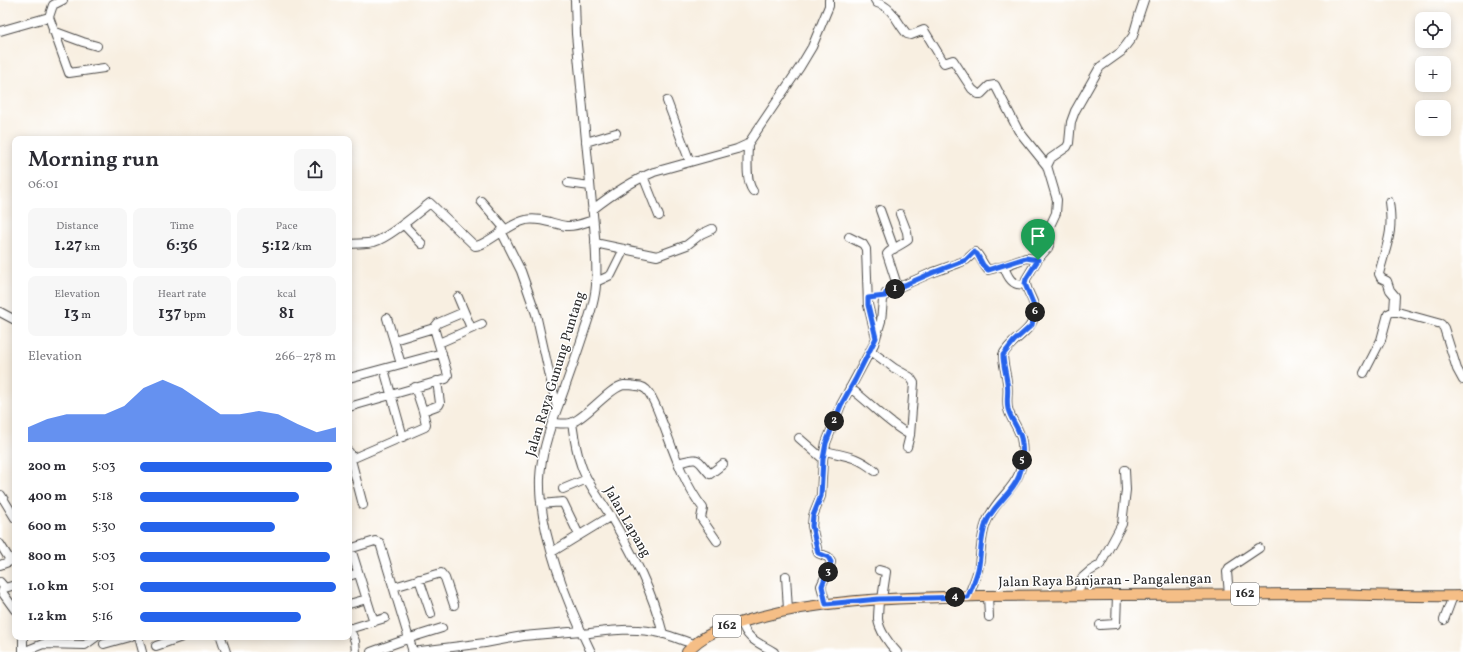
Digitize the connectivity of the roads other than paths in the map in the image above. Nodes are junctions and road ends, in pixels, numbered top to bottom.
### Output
1 (63, 0) edge
2 (575, 0) edge
3 (829, 0) edge
4 (875, 0) edge
5 (1144, 0) edge
6 (49, 17) junction
7 (53, 31) junction
8 (0, 32) edge
9 (98, 46) dead end
10 (104, 68) dead end
11 (667, 101) dead end
12 (616, 133) dead end
13 (586, 142) junction
14 (748, 144) junction
15 (690, 162) junction
16 (1046, 166) junction
17 (643, 176) junction
18 (568, 183) dead end
19 (590, 186) junction
20 (753, 191) dead end
21 (481, 201) dead end
22 (1389, 202) dead end
23 (592, 210) junction
24 (880, 210) dead end
25 (900, 214) dead end
26 (659, 216) dead end
27 (593, 220) junction
28 (403, 224) junction
29 (712, 229) dead end
30 (503, 230) junction
31 (849, 237) dead end
32 (352, 244) edge
33 (422, 244) dead end
34 (595, 244) junction
35 (624, 249) junction
36 (894, 249) junction
37 (1038, 260) junction
38 (1004, 266) junction
39 (596, 282) junction
40 (1025, 284) junction
41 (898, 288) junction
42 (885, 296) junction
43 (458, 297) dead end
44 (868, 298) junction
45 (1394, 311) junction
46 (464, 312) junction
47 (387, 318) dead end
48 (482, 324) dead end
49 (434, 328) junction
50 (471, 328) junction
51 (876, 338) junction
52 (394, 340) junction
53 (439, 343) junction
54 (871, 351) junction
55 (442, 353) junction
56 (401, 364) junction
57 (384, 369) junction
58 (1364, 373) dead end
59 (352, 377) edge
60 (1463, 380) edge
61 (437, 381) junction
62 (415, 387) junction
63 (850, 388) junction
64 (392, 394) junction
65 (352, 406) edge
66 (557, 408) junction
67 (423, 412) junction
68 (552, 423) junction
69 (572, 423) junction
70 (910, 435) junction
71 (403, 437) junction
72 (799, 438) dead end
73 (906, 447) dead end
74 (824, 455) junction
75 (352, 456) edge
76 (678, 463) junction
77 (352, 464) edge
78 (723, 464) dead end
79 (1125, 470) dead end
80 (875, 471) dead end
81 (587, 479) junction
82 (358, 484) junction
83 (352, 485) edge
84 (563, 489) dead end
85 (1, 495) dead end
86 (541, 504) junction
87 (363, 505) dead end
88 (12, 513) edge
89 (611, 516) junction
90 (577, 532) dead end
91 (717, 541) dead end
92 (0, 544) edge
93 (352, 548) edge
94 (1259, 548) dead end
95 (552, 552) junction
96 (352, 555) edge
97 (12, 560) edge
98 (0, 565) edge
99 (879, 570) dead end
100 (358, 573) junction
101 (352, 575) edge
102 (786, 576) dead end
103 (418, 579) junction
104 (3, 585) edge
105 (394, 587) junction
106 (1229, 594) junction
107 (1078, 595) junction
108 (1117, 595) junction
109 (988, 596) junction
110 (1458, 596) edge
111 (968, 597) junction
112 (366, 599) junction
113 (881, 599) junction
114 (352, 603) edge
115 (826, 604) junction
116 (454, 605) dead end
117 (12, 606) edge
118 (786, 610) junction
119 (431, 614) dead end
120 (989, 617) dead end
121 (385, 618) dead end
122 (1444, 620) dead end
123 (374, 622) junction
124 (742, 622) junction
125 (1100, 625) dead end
126 (352, 628) edge
127 (442, 628) dead end
128 (582, 632) junction
129 (663, 634) junction
130 (352, 635) edge
131 (410, 638) junction
132 (23, 640) edge
133 (92, 640) edge
134 (117, 640) edge
135 (139, 640) edge
136 (173, 640) edge
137 (222, 640) edge
138 (103, 644) edge
139 (156, 646) dead end
140 (690, 648) edge
141 (23, 652) edge
142 (142, 652) edge
143 (226, 652) edge
144 (350, 652) edge
145 (358, 652) edge
146 (370, 652) edge
147 (413, 652) edge
148 (591, 652) edge
149 (774, 652) edge
150 (897, 652) edge

1 - 6 street
2 - 13 street, Jalan Raya Gunung Puntang
3 - 14 street
4 - 16 street
5 - 16 street
6 - 7 street
6 - 8 street
7 - 9 street
7 - 10 street
11 - 15 street
12 - 13 street
13 - 19 street, Jalan Raya Gunung Puntang
14 - 15 street
14 - 20 street
15 - 17 street
16 - 37 street
17 - 23 street
17 - 26 street
18 - 19 street
19 - 23 street, Jalan Raya Gunung Puntang
21 - 30 street
22 - 45 street
23 - 27 street, Jalan Raya Gunung Puntang
24 - 36 street
25 - 36 street
27 - 30 street
27 - 34 street, Jalan Raya Gunung Puntang
28 - 30 street
28 - 32 street
28 - 33 street
29 - 35 street
30 - 66 street
31 - 44 street
34 - 35 street
34 - 39 street, Jalan Raya Gunung Puntang
35 - 39 street
36 - 41 street
37 - 38 street
37 - 40 street
38 - 40 street
38 - 41 street
39 - 66 street, Jalan Raya Gunung Puntang
40 - 111 street
41 - 42 street
42 - 44 street
42 - 51 street
43 - 46 street
44 - 51 street
45 - 58 street
45 - 60 street
46 - 49 street
46 - 50 street
47 - 52 street
48 - 50 street
49 - 52 street
49 - 53 street
50 - 53 street
51 - 54 street
52 - 56 street
53 - 55 street
54 - 63 street
54 - 70 street
55 - 56 street
55 - 61 street
56 - 57 street
57 - 59 street
57 - 64 street
61 - 62 street
61 - 67 street
62 - 64 street
62 - 67 street
63 - 70 street
63 - 74 street
64 - 65 street
64 - 71 street
66 - 68 street, Jalan Raya Gunung Puntang
67 - 71 street
68 - 69 street
68 - 86 street, Jalan Raya Gunung Puntang
69 - 76 street
69 - 81 street, Jalan Lapang
70 - 73 street
71 - 75 street
72 - 74 street
74 - 80 street
74 - 115 street
76 - 78 street
76 - 91 street
77 - 82 street
79 - 107 street
81 - 84 street
81 - 89 street, Jalan Lapang
82 - 83 street
82 - 87 street
85 - 88 street
86 - 90 street
86 - 95 street, Jalan Raya Gunung Puntang
89 - 95 street
89 - 129 street, Jalan Lapang
92 - 97 street
93 - 105 street
94 - 106 street
95 - 128 street, Jalan Raya Gunung Puntang
96 - 100 street
97 - 98 street
99 - 113 street
100 - 101 street
100 - 112 street
102 - 118 street
103 - 105 street
103 - 116 street
103 - 119 street
104 - 117 street
105 - 131 street
106 - 108 main road, Jalan Raya Banjaran - Pangalengan / 162
106 - 110 main road, Jalan Raya Banjaran - Pangalengan / 162
107 - 108 main road, Jalan Raya Banjaran - Pangalengan / 162
107 - 109 main road, Jalan Raya Banjaran - Pangalengan / 162
108 - 125 street
109 - 111 main road, Jalan Raya Banjaran - Pangalengan / 162
109 - 120 street
110 - 122 street
111 - 113 main road, Jalan Raya Banjaran - Pangalengan / 162
112 - 114 street
112 - 123 street
113 - 115 main road, Jalan Raya Banjaran - Pangalengan / 162
113 - 150 street
115 - 118 main road, Jalan Raya Banjaran - Pangalengan / 162
118 - 124 main road, Jalan Raya Banjaran - Pangalengan / 162
121 - 123 street
123 - 126 street
124 - 140 main road, Jalan Raya Banjaran - Pangalengan / 162
124 - 149 street
127 - 131 street
128 - 129 street
128 - 147 street
128 - 148 street, Jalan Raya Gunung Puntang
129 - 140 street
130 - 145 street
131 - 146 street
131 - 147 street
132 - 141 street
133 - 141 street
134 - 138 street
135 - 142 street
136 - 139 street
137 - 143 street
144 - 145 street

